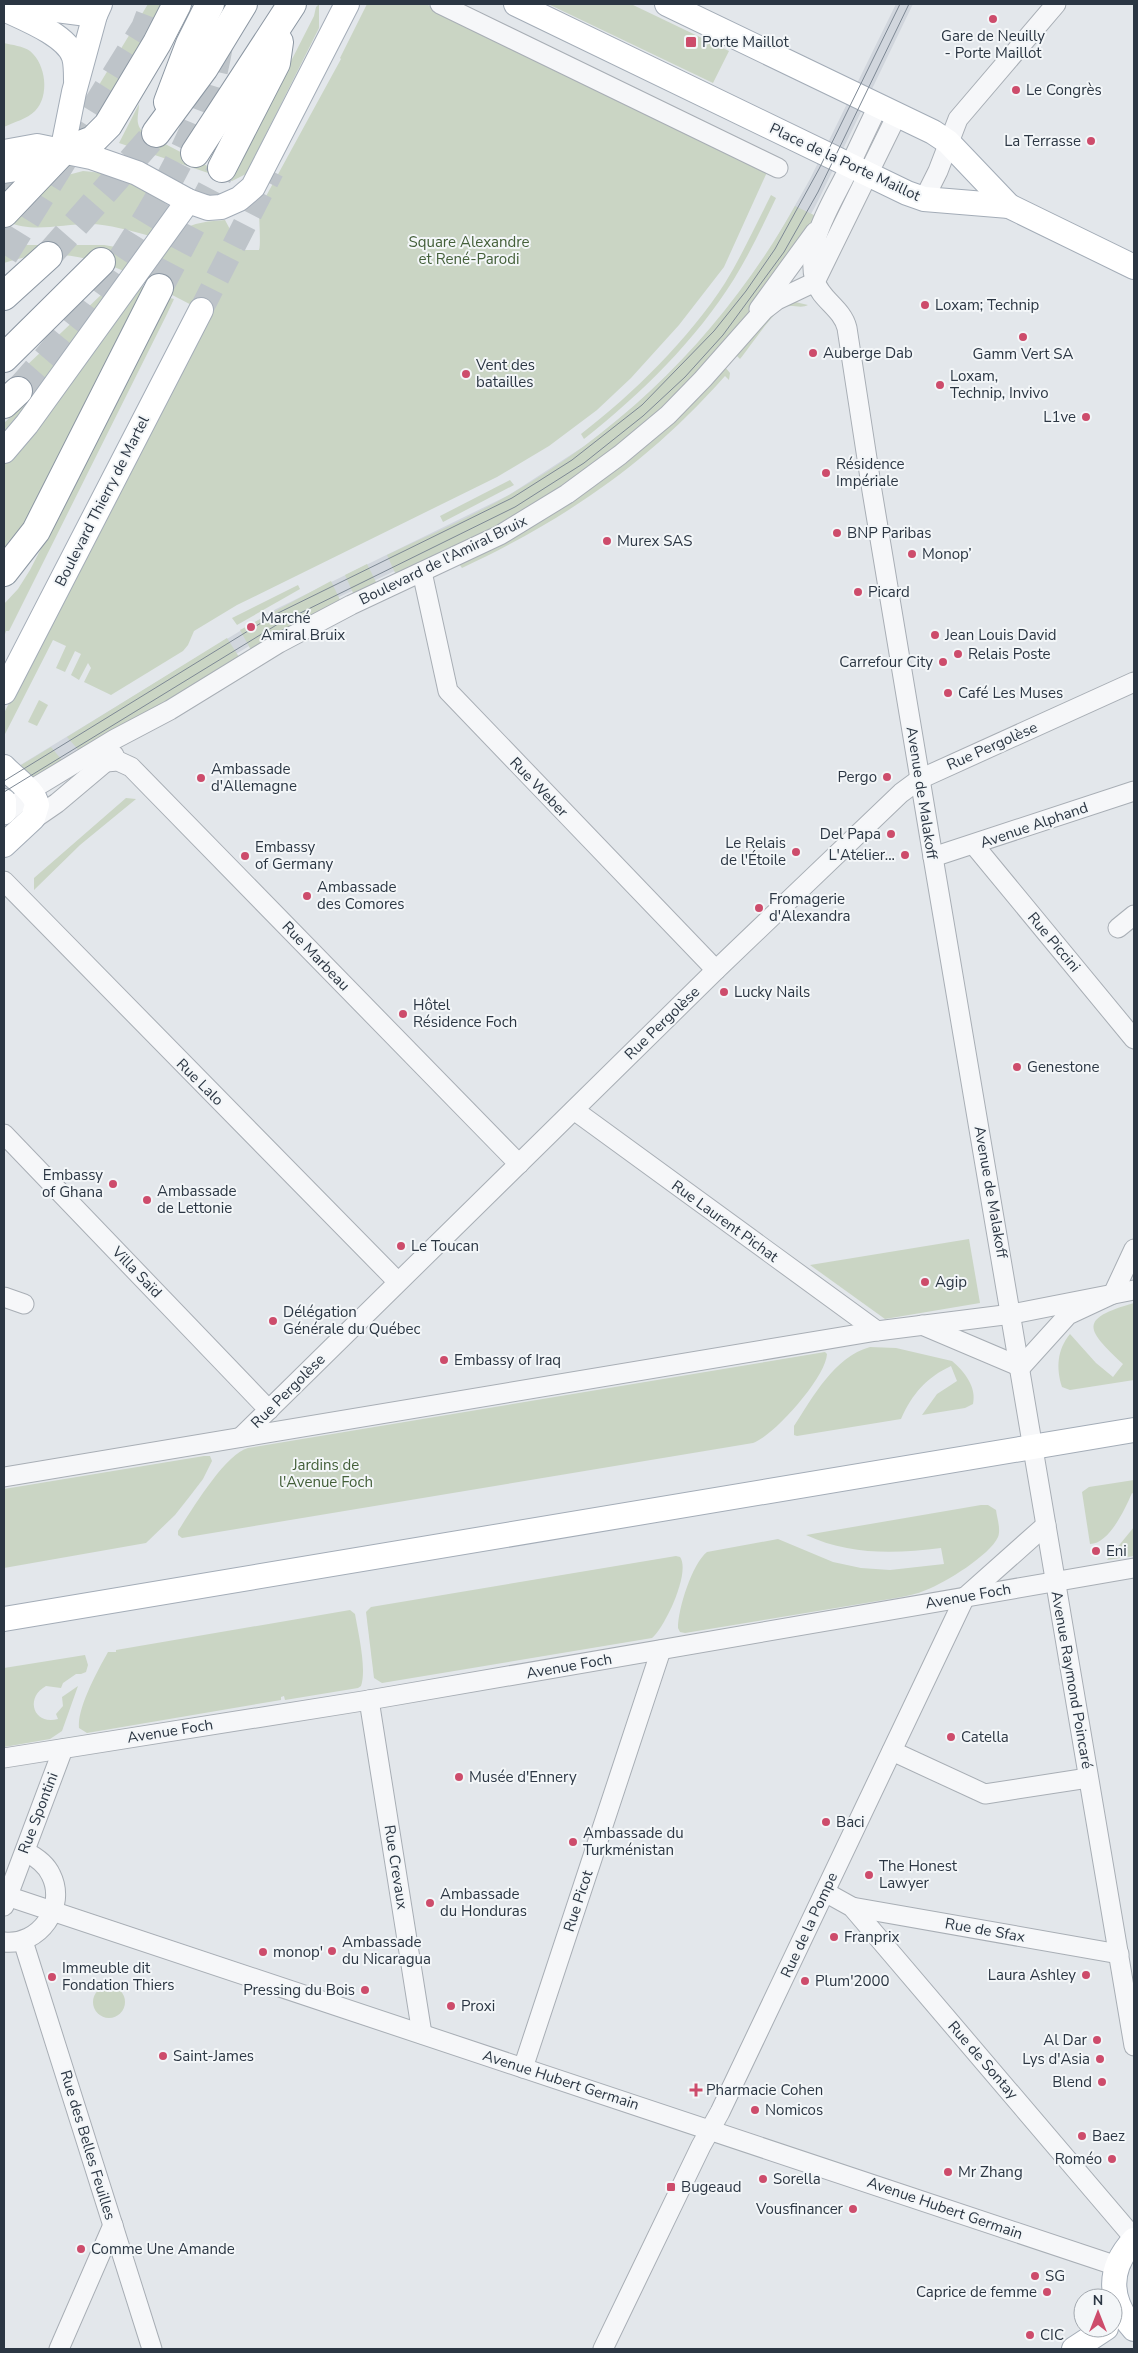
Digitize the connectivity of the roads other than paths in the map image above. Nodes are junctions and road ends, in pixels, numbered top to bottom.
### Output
1 (9, 4) edge
2 (177, 4) edge
3 (210, 4) edge
4 (243, 4) edge
5 (347, 4) edge
6 (440, 4) edge
7 (516, 4) edge
8 (667, 4) edge
9 (1056, 4) edge
10 (4, 9) edge
11 (98, 9) edge
12 (287, 12) edge
13 (74, 92) junction
14 (888, 110) junction
15 (948, 142) junction
16 (4, 152) edge
17 (62, 152) junction
18 (195, 153) tunnel mouth
19 (222, 168) tunnel mouth
20 (778, 168) dead end
21 (859, 170) junction
22 (4, 171) edge
23 (924, 199) junction
24 (188, 201) junction
25 (1009, 206) junction
26 (4, 213) edge
27 (820, 225) junction
28 (48, 256) tunnel mouth
29 (101, 262) dead end
30 (1134, 267) edge
31 (815, 282) junction
32 (159, 288) tunnel mouth
33 (4, 296) edge
34 (739, 338) junction
35 (4, 358) edge
36 (4, 451) edge
37 (36, 531) junction
38 (4, 572) edge
39 (422, 572) junction
40 (4, 587) edge
41 (4, 662) edge
42 (1134, 682) edge
43 (4, 692) edge
44 (170, 710) junction
45 (106, 762) junction
46 (4, 767) edge
47 (920, 779) junction
48 (31, 791) junction
49 (1134, 791) edge
50 (4, 801) edge
51 (4, 813) edge
52 (27, 824) junction
53 (4, 845) edge
54 (974, 845) junction
55 (933, 857) junction
56 (4, 881) edge
57 (1134, 915) edge
58 (1118, 928) dead end
59 (716, 970) junction
60 (1134, 1039) edge
61 (574, 1110) junction
62 (4, 1134) edge
63 (519, 1164) junction
64 (1134, 1249) edge
65 (398, 1282) junction
66 (1134, 1290) edge
67 (1113, 1294) junction
68 (4, 1297) edge
69 (24, 1304) dead end
70 (1012, 1314) junction
71 (921, 1325) junction
72 (877, 1331) junction
73 (1021, 1367) junction
74 (269, 1410) junction
75 (1134, 1430) edge
76 (241, 1437) junction
77 (1034, 1447) junction
78 (4, 1477) edge
79 (1046, 1525) junction
80 (1134, 1568) edge
81 (1055, 1581) junction
82 (965, 1597) junction
83 (4, 1619) edge
84 (662, 1650) junction
85 (369, 1700) junction
86 (63, 1749) junction
87 (892, 1751) junction
88 (4, 1758) edge
89 (1088, 1778) junction
90 (26, 1852) junction
91 (825, 1892) junction
92 (5, 1899) edge
93 (852, 1907) junction
94 (54, 1912) junction
95 (24, 1941) junction
96 (4, 1942) edge
97 (1118, 1954) junction
98 (422, 2034) junction
99 (1134, 2046) edge
100 (523, 2068) junction
101 (711, 2129) junction
102 (113, 2225) junction
103 (1134, 2239) edge
104 (1117, 2266) junction
105 (1114, 2288) edge
106 (1094, 2338) edge
107 (59, 2349) edge
108 (152, 2349) edge
109 (603, 2349) edge
110 (1074, 2349) edge

1 - 11 main road
2 - 17 highway
3 - 4 highway
5 - 24 main road
6 - 20 street
7 - 21 main road, Place de la Porte Maillot
8 - 14 main road
9 - 15 street
10 - 13 main road
11 - 13 main road
12 - 18 highway
12 - 19 highway
13 - 17 main road
14 - 15 main road
14 - 21 street, Boulevard de l'Amiral Bruix
15 - 23 street
15 - 25 main road
16 - 17 main road
17 - 22 main road
17 - 24 main road
17 - 26 highway
21 - 23 main road, Place de la Porte Maillot
21 - 27 street, Boulevard de l'Amiral Bruix
21 - 31 street, Boulevard de l'Amiral Bruix
23 - 25 main road, Place de la Porte Maillot
24 - 36 main road
25 - 30 main road
27 - 31 street, Boulevard de l'Amiral Bruix
27 - 34 street, Boulevard de l'Amiral Bruix
28 - 33 highway
29 - 35 highway
31 - 34 street, Boulevard de l'Amiral Bruix
31 - 47 street, Avenue de Malakoff
32 - 37 highway
34 - 39 street, Boulevard de l'Amiral Bruix
37 - 38 highway
37 - 40 highway
39 - 44 street, Boulevard de l'Amiral Bruix
39 - 59 street, Rue Weber
41 - 43 main road, Boulevard Thierry de Martel
42 - 47 street, Rue Pergolèse
44 - 45 street, Boulevard de l'Amiral Bruix
44 - 48 street, Boulevard de l'Amiral Bruix
45 - 52 street, Boulevard de l'Amiral Bruix
45 - 63 street, Rue Marbeau
46 - 48 main road
47 - 55 street, Avenue de Malakoff
47 - 59 street, Rue Pergolèse
48 - 51 street, Boulevard de l'Amiral Bruix
48 - 52 main road
49 - 54 street, Avenue Alphand
50 - 51 main road
52 - 53 main road, Boulevard de l'Amiral Bruix
54 - 55 street, Avenue Alphand
54 - 60 street, Rue Piccini
55 - 70 street, Avenue de Malakoff
56 - 65 street, Rue Lalo
57 - 58 street
59 - 61 street, Rue Pergolèse
61 - 63 street, Rue Pergolèse
61 - 72 street, Rue Laurent Pichat
62 - 74 street, Villa Saïd
63 - 65 street, Rue Pergolèse
64 - 67 street
65 - 74 street, Rue Pergolèse
66 - 67 street
67 - 70 street
67 - 73 street
68 - 69 street
70 - 71 street
70 - 73 street, Avenue Raymond Poincaré
71 - 72 street
71 - 73 street
72 - 76 street
73 - 77 street, Avenue Raymond Poincaré
74 - 76 street, Rue Pergolèse
75 - 77 main road
76 - 78 street
77 - 79 street, Avenue Raymond Poincaré
77 - 83 main road
79 - 81 street, Avenue Raymond Poincaré
79 - 82 street, Rue de la Pompe
80 - 81 street, Avenue Foch
81 - 82 street, Avenue Foch
81 - 89 street, Avenue Raymond Poincaré
82 - 84 street, Avenue Foch
82 - 87 street, Rue de la Pompe
84 - 85 street, Avenue Foch
84 - 100 street, Rue Picot
85 - 86 street, Avenue Foch
85 - 98 street, Rue Crevaux
86 - 88 street, Avenue Foch
86 - 90 street, Rue Spontini
87 - 89 street
87 - 91 street, Rue de la Pompe
89 - 97 street, Avenue Raymond Poincaré
90 - 92 street, Rue Spontini
90 - 94 street
91 - 93 street, Rue de Sontay
91 - 101 street, Rue de la Pompe
92 - 94 street, Avenue Hubert Germain
93 - 97 street, Rue de Sfax
93 - 103 street, Rue de Sontay
94 - 95 street
94 - 98 street, Avenue Hubert Germain
95 - 96 street
95 - 102 street, Rue des Belles Feuilles
97 - 99 street, Avenue Raymond Poincaré
98 - 100 street, Avenue Hubert Germain
100 - 101 street, Avenue Hubert Germain
101 - 104 street, Avenue Hubert Germain
101 - 109 street, Rue de la Pompe
102 - 107 street
102 - 108 street, Rue des Belles Feuilles
103 - 104 main road
104 - 105 main road
106 - 110 main road

